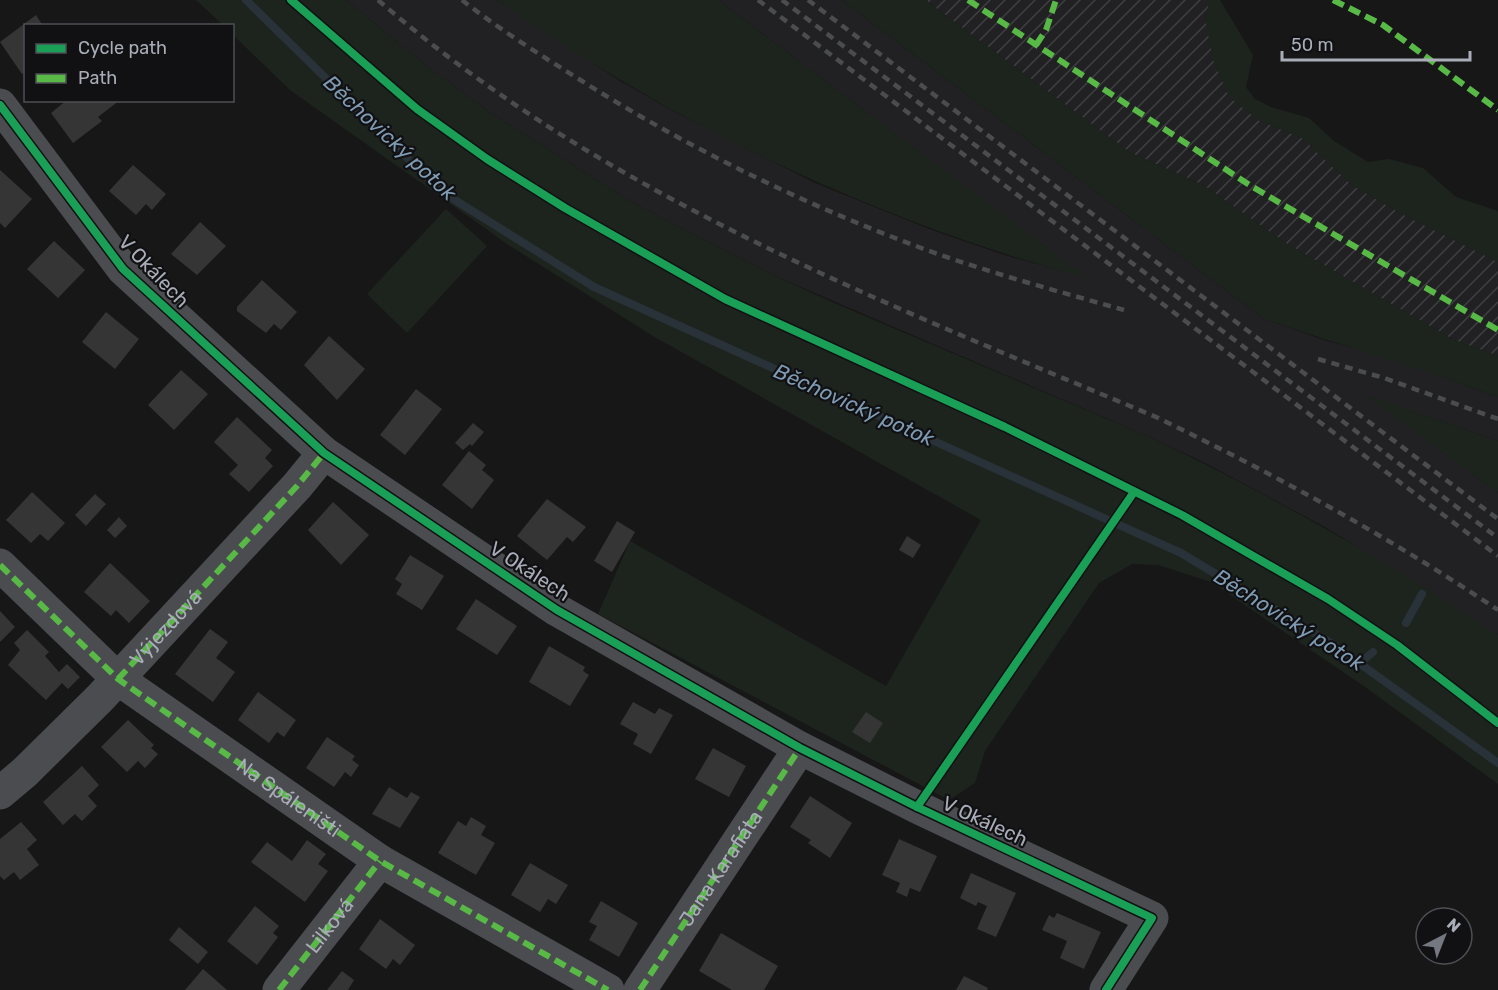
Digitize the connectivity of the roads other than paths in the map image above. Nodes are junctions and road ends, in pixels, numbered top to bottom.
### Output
1 (0, 105) edge
2 (324, 453) junction
3 (0, 565) edge
4 (118, 679) junction
5 (800, 748) junction
6 (0, 793) edge
7 (380, 861) junction
8 (279, 990) edge
9 (608, 990) edge
10 (640, 990) edge
11 (1106, 990) edge

1 - 2 street, V Okálech
2 - 4 street, Výjezdová
2 - 5 street, V Okálech
3 - 4 street, Na Spáleništi
4 - 6 street, Výjezdová
4 - 7 street, Na Spáleništi
5 - 10 street, Jana Karafiáta
5 - 11 street, V Okálech
7 - 8 street, Lilková
7 - 9 street, Na Spáleništi

